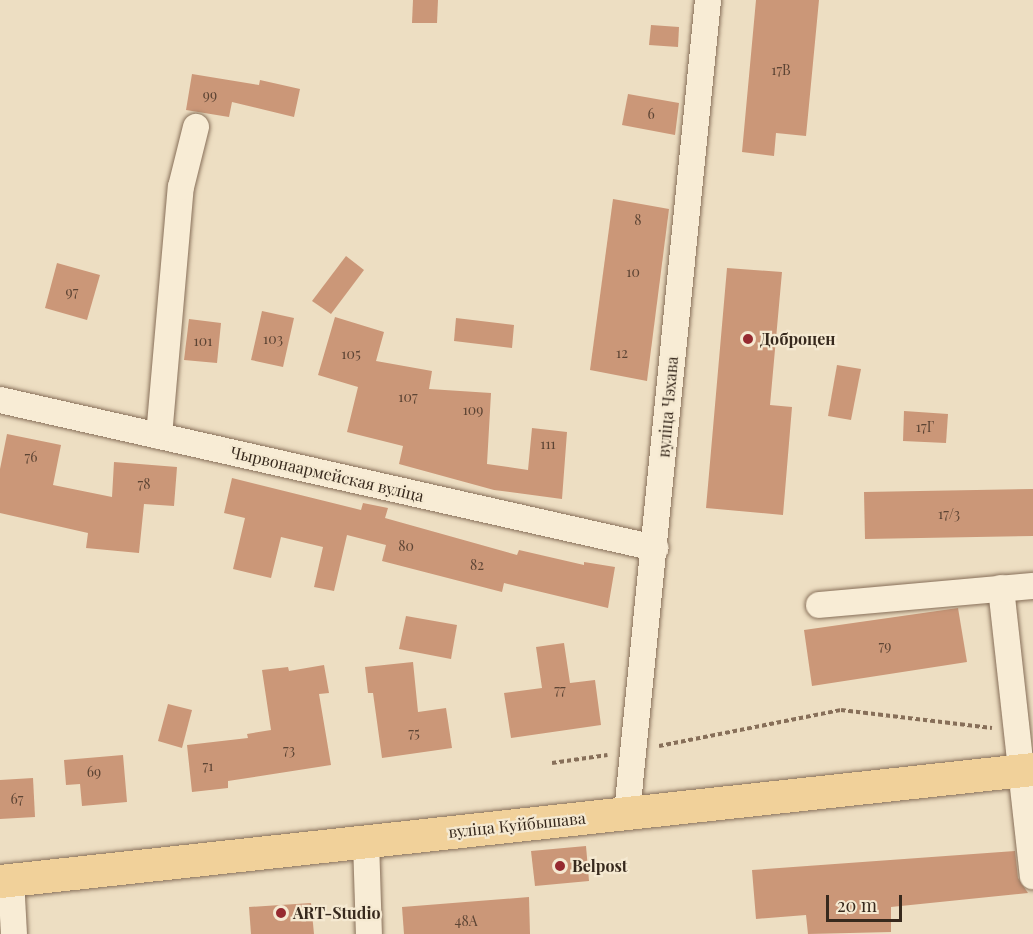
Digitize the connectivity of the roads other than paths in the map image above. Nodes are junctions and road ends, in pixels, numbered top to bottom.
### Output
1 (708, 0) edge
2 (196, 127) dead end
3 (0, 400) edge
4 (159, 436) junction
5 (655, 548) junction
6 (1033, 586) edge
7 (1001, 588) junction
8 (819, 605) dead end
9 (1028, 770) edge
10 (627, 813) junction
11 (366, 841) junction
12 (1033, 876) edge
13 (6, 880) edge
14 (14, 934) edge
15 (369, 934) edge

1 - 5 street, вуліца Чэхава
2 - 4 street
3 - 4 street, Чырвонаармейская вуліца
4 - 5 street, Чырвонаармейская вуліца
5 - 10 street, вуліца Чэхава
6 - 7 street
7 - 8 street
7 - 9 street
9 - 10 main road, вуліца Куйбышава
9 - 12 street
10 - 11 main road, вуліца Куйбышава
11 - 13 main road, вуліца Куйбышава
11 - 15 street
13 - 14 street

